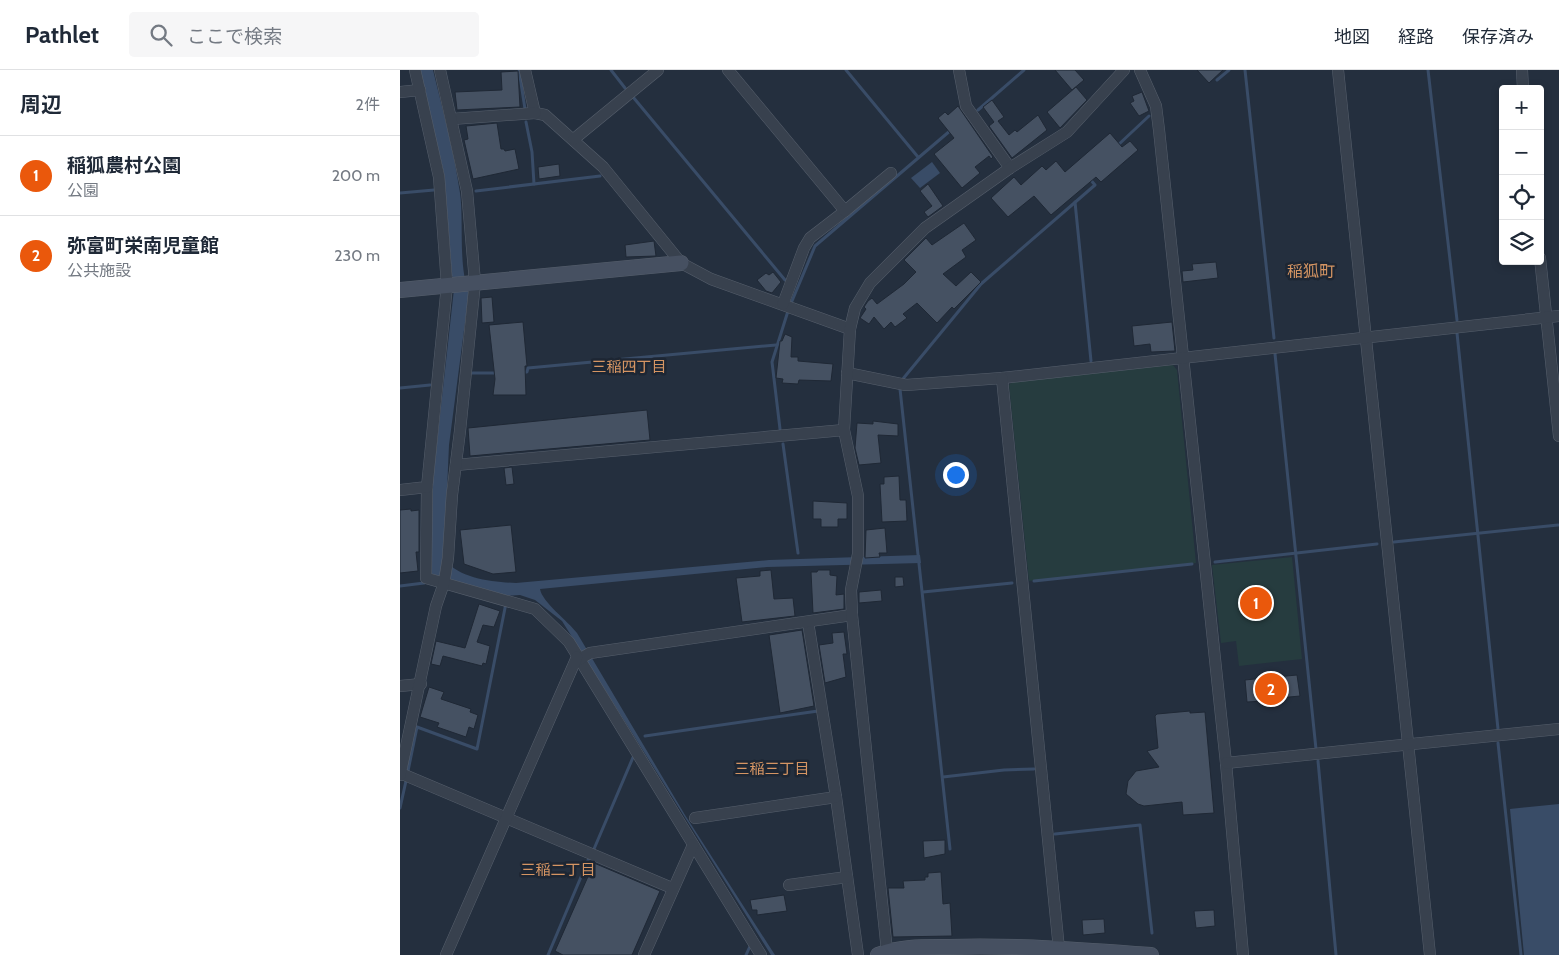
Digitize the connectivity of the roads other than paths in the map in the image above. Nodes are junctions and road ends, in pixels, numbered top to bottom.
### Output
1 (415, 70) edge
2 (440, 70) edge
3 (525, 70) edge
4 (658, 70) edge
5 (728, 70) edge
6 (959, 70) edge
7 (1124, 70) edge
8 (1140, 70) edge
9 (1338, 70) edge
10 (1522, 70) edge
11 (1523, 85) edge
12 (420, 90) junction
13 (400, 92) edge
14 (535, 113) junction
15 (452, 120) junction
16 (574, 139) junction
17 (1010, 168) junction
18 (891, 173) dead end
19 (845, 210) junction
20 (681, 263) junction
21 (1541, 265) edge
22 (471, 283) junction
23 (448, 285) junction
24 (400, 290) edge
25 (783, 304) junction
26 (1559, 316) edge
27 (1546, 318) junction
28 (850, 329) junction
29 (1364, 337) junction
30 (1183, 357) junction
31 (847, 372) junction
32 (1002, 378) junction
33 (844, 430) junction
34 (1559, 436) edge
35 (456, 465) junction
36 (426, 487) junction
37 (400, 490) edge
38 (444, 583) junction
39 (852, 615) junction
40 (808, 622) junction
41 (578, 658) junction
42 (421, 684) junction
43 (400, 686) edge
44 (1559, 729) edge
45 (1407, 745) junction
46 (1226, 763) junction
47 (400, 774) edge
48 (836, 797) junction
49 (506, 817) junction
50 (695, 818) dead end
51 (693, 844) junction
52 (847, 877) junction
53 (788, 885) dead end
54 (672, 888) junction
55 (1059, 949) junction
56 (882, 953) edge
57 (446, 955) edge
58 (644, 955) edge
59 (761, 955) edge
60 (858, 955) edge
61 (1151, 955) edge
62 (1243, 955) edge
63 (1430, 955) edge

1 - 12 street
2 - 15 street
3 - 14 street
4 - 16 street
5 - 19 street
6 - 17 street
7 - 17 street
8 - 30 street
9 - 29 street
10 - 11 street
12 - 13 street
12 - 23 street
14 - 15 street
14 - 16 street
15 - 22 street
16 - 20 street
17 - 28 street
18 - 19 street
19 - 25 street
20 - 22 street
20 - 25 street
21 - 27 street
22 - 23 street
22 - 35 street
23 - 24 street
23 - 36 street
25 - 28 street
26 - 27 street
27 - 29 street
27 - 34 street
28 - 31 street
29 - 30 street
29 - 45 street
30 - 32 street
30 - 46 street
31 - 32 street
31 - 33 street
32 - 55 street
33 - 35 street
33 - 39 street
35 - 38 street
36 - 37 street
36 - 38 street
38 - 41 street
38 - 42 street
39 - 40 street
39 - 56 street
40 - 41 street
40 - 48 street
41 - 49 street
41 - 51 street
42 - 43 street
42 - 47 street
44 - 45 street
45 - 46 street
45 - 63 street
46 - 62 street
47 - 49 street
48 - 50 street
48 - 52 street
49 - 54 street
49 - 57 street
51 - 54 street
51 - 59 street
52 - 53 street
52 - 60 street
54 - 58 street
55 - 56 street
55 - 61 street

